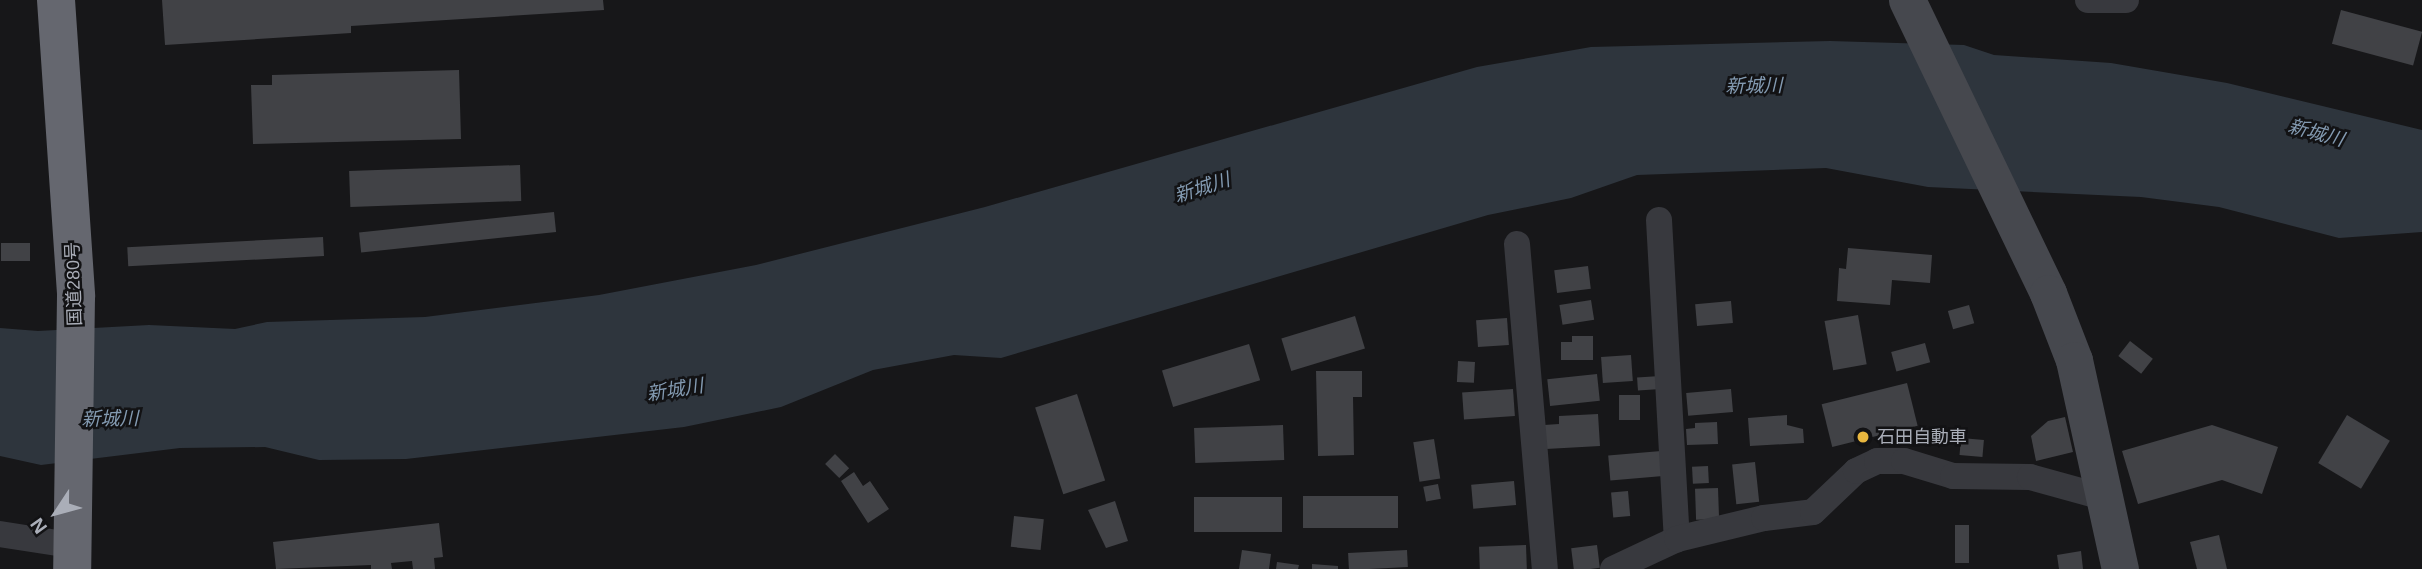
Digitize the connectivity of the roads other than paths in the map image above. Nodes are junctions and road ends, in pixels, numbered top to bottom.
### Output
1 (56, 0) edge
2 (2088, 0) edge
3 (2126, 0) edge
4 (1912, 9) edge
5 (1659, 220) dead end
6 (1517, 244) dead end
7 (2106, 498) junction
8 (0, 534) edge
9 (1677, 539) junction
10 (71, 557) edge
11 (1545, 569) edge
12 (1613, 569) edge
13 (2120, 569) edge

1 - 10 highway, 国道280号
2 - 3 street
4 - 7 street
5 - 9 street
6 - 11 street
7 - 9 street
7 - 13 street
8 - 10 street
9 - 12 street

